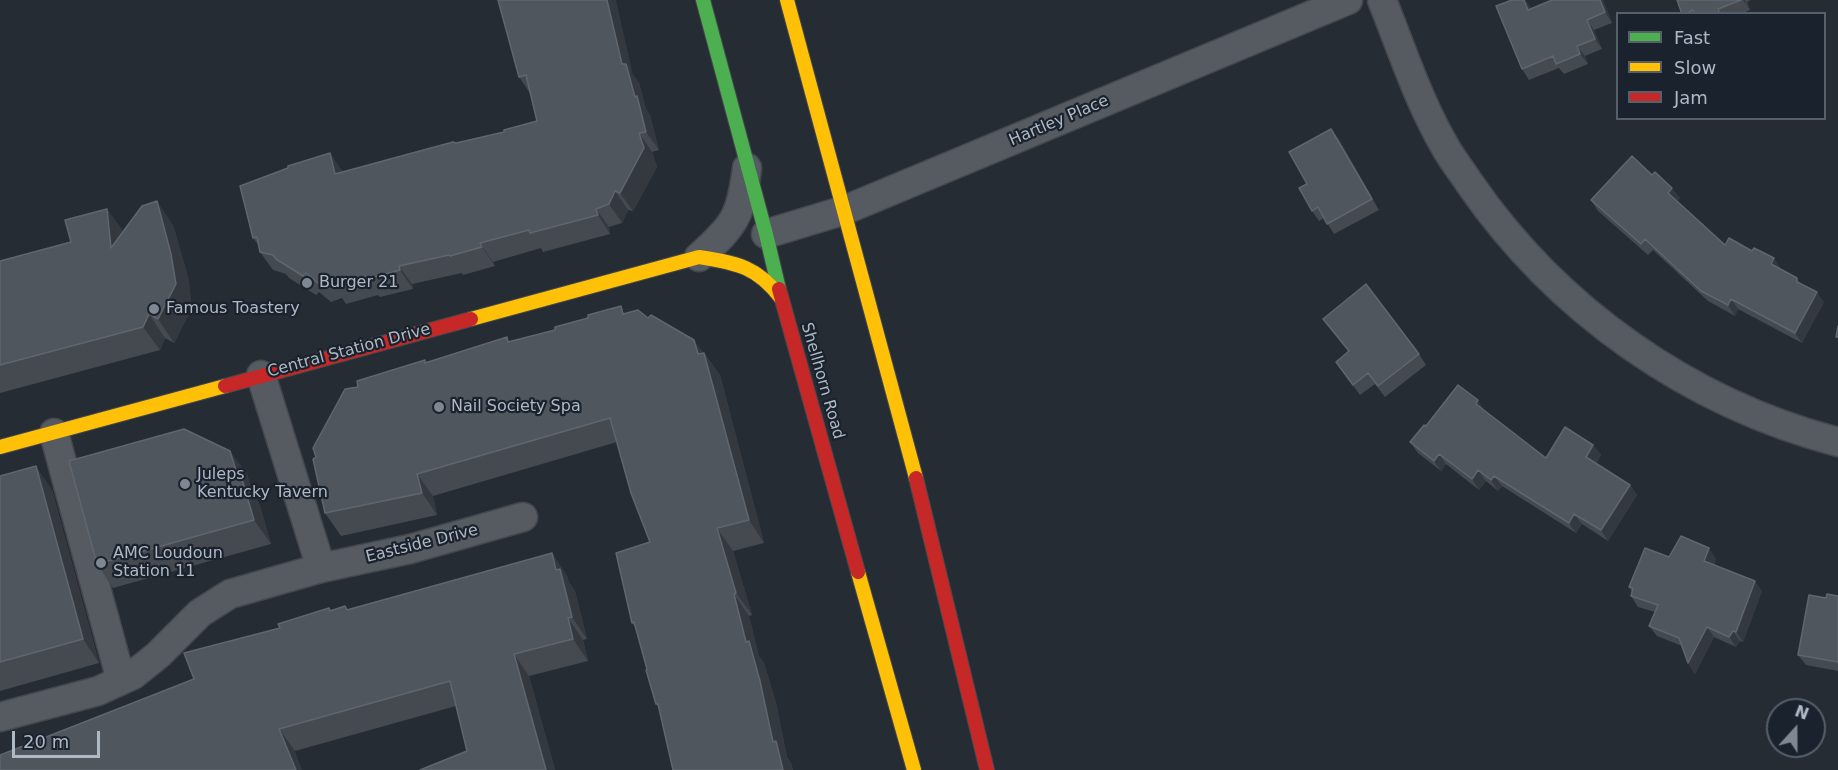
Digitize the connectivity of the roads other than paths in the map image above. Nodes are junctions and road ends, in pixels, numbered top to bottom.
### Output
1 (703, 0) edge
2 (787, 0) edge
3 (1348, 0) edge
4 (1382, 0) edge
5 (747, 168) junction
6 (845, 210) junction
7 (766, 234) junction
8 (699, 257) junction
9 (781, 298) junction
10 (261, 375) junction
11 (54, 433) junction
12 (1838, 442) edge
13 (0, 447) edge
14 (523, 517) dead end
15 (321, 568) junction
16 (122, 680) junction
17 (0, 717) edge
18 (914, 770) edge
19 (987, 770) edge

1 - 5 main road, Shellhorn Road
2 - 6 main road
3 - 6 street, Hartley Place
4 - 12 street
5 - 7 main road, Shellhorn Road
5 - 8 street, Central Station Drive
6 - 7 street, Hartley Place
6 - 19 main road
7 - 9 main road, Shellhorn Road
8 - 9 main road, Central Station Drive
8 - 10 main road, Central Station Drive
9 - 18 main road, Shellhorn Road
10 - 11 main road, Central Station Drive
10 - 15 street
11 - 13 main road, Central Station Drive
11 - 16 street
14 - 15 street, Eastside Drive
15 - 16 street, Eastside Drive
16 - 17 street, Eastside Drive

